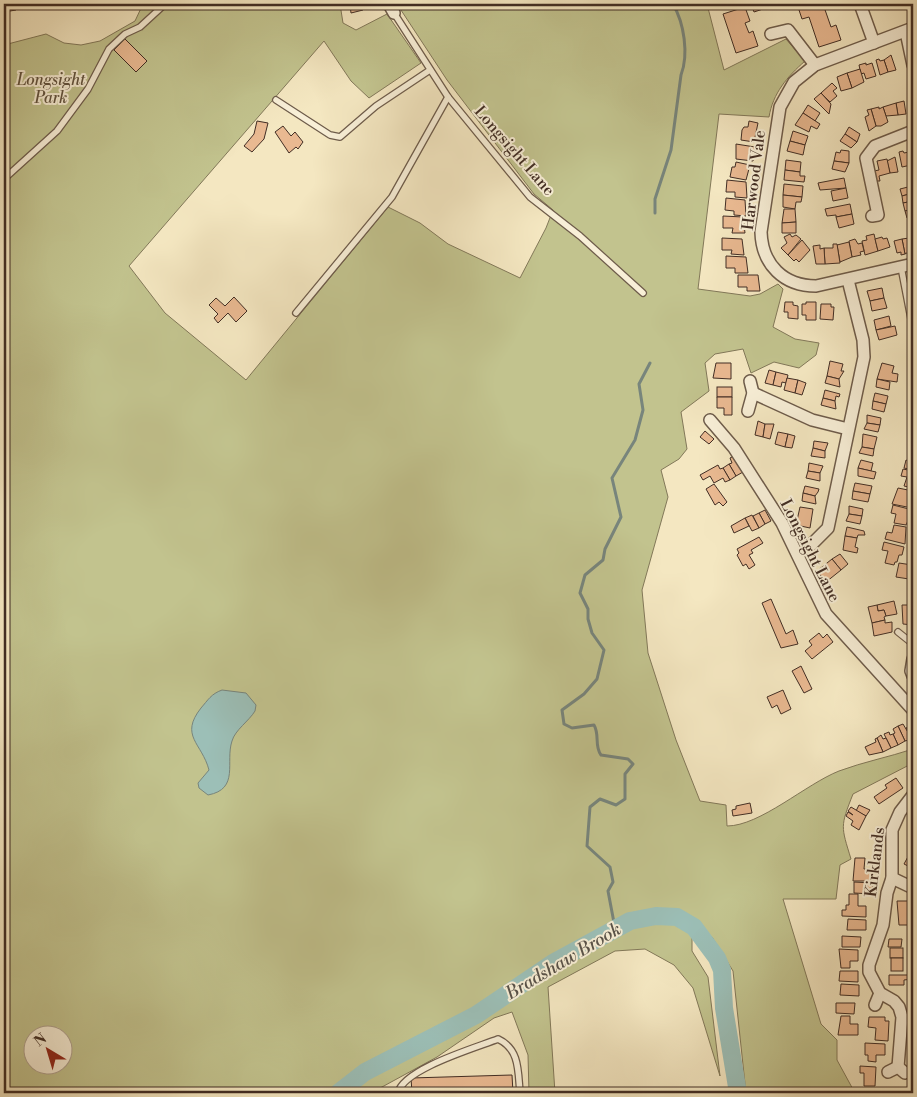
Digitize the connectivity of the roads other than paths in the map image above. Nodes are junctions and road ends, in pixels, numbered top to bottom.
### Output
1 (165, 4) edge
2 (860, 4) edge
3 (392, 8) edge
4 (910, 30) edge
5 (771, 34) dead end
6 (874, 43) junction
7 (815, 65) junction
8 (913, 65) edge
9 (430, 70) junction
10 (448, 96) junction
11 (276, 100) dead end
12 (913, 131) edge
13 (4, 180) edge
14 (872, 216) dead end
15 (913, 264) edge
16 (901, 267) junction
17 (848, 280) junction
18 (643, 293) dead end
19 (296, 313) dead end
20 (913, 329) edge
21 (750, 380) dead end
22 (752, 393) junction
23 (748, 411) dead end
24 (710, 420) dead end
25 (848, 429) junction
26 (817, 544) dead end
27 (898, 632) dead end
28 (913, 644) edge
29 (913, 659) edge
30 (913, 676) edge
31 (913, 710) edge
32 (913, 795) edge
33 (892, 878) junction
34 (913, 888) edge
35 (880, 993) junction
36 (875, 1005) dead end
37 (897, 1071) dead end
38 (398, 1093) edge
39 (520, 1093) edge

1 - 13 lane
2 - 6 street
3 - 9 lane, Longsight Lane
4 - 6 street, Harwood Vale
4 - 8 street
5 - 7 street
6 - 7 street, Harwood Vale
7 - 17 street, Harwood Vale
9 - 10 lane, Longsight Lane
9 - 11 lane
10 - 18 lane, Longsight Lane
10 - 19 lane
12 - 14 street
15 - 16 street, Harwood Vale
16 - 17 street, Harwood Vale
16 - 20 lane
17 - 25 street
21 - 22 street
22 - 23 street
22 - 25 street
24 - 31 street, Longsight Lane
25 - 26 street
27 - 28 lane
29 - 30 street
32 - 33 street, Kirklands
33 - 34 street
33 - 35 street, Kirklands
35 - 36 street
35 - 37 street, Kirklands
38 - 39 lane

